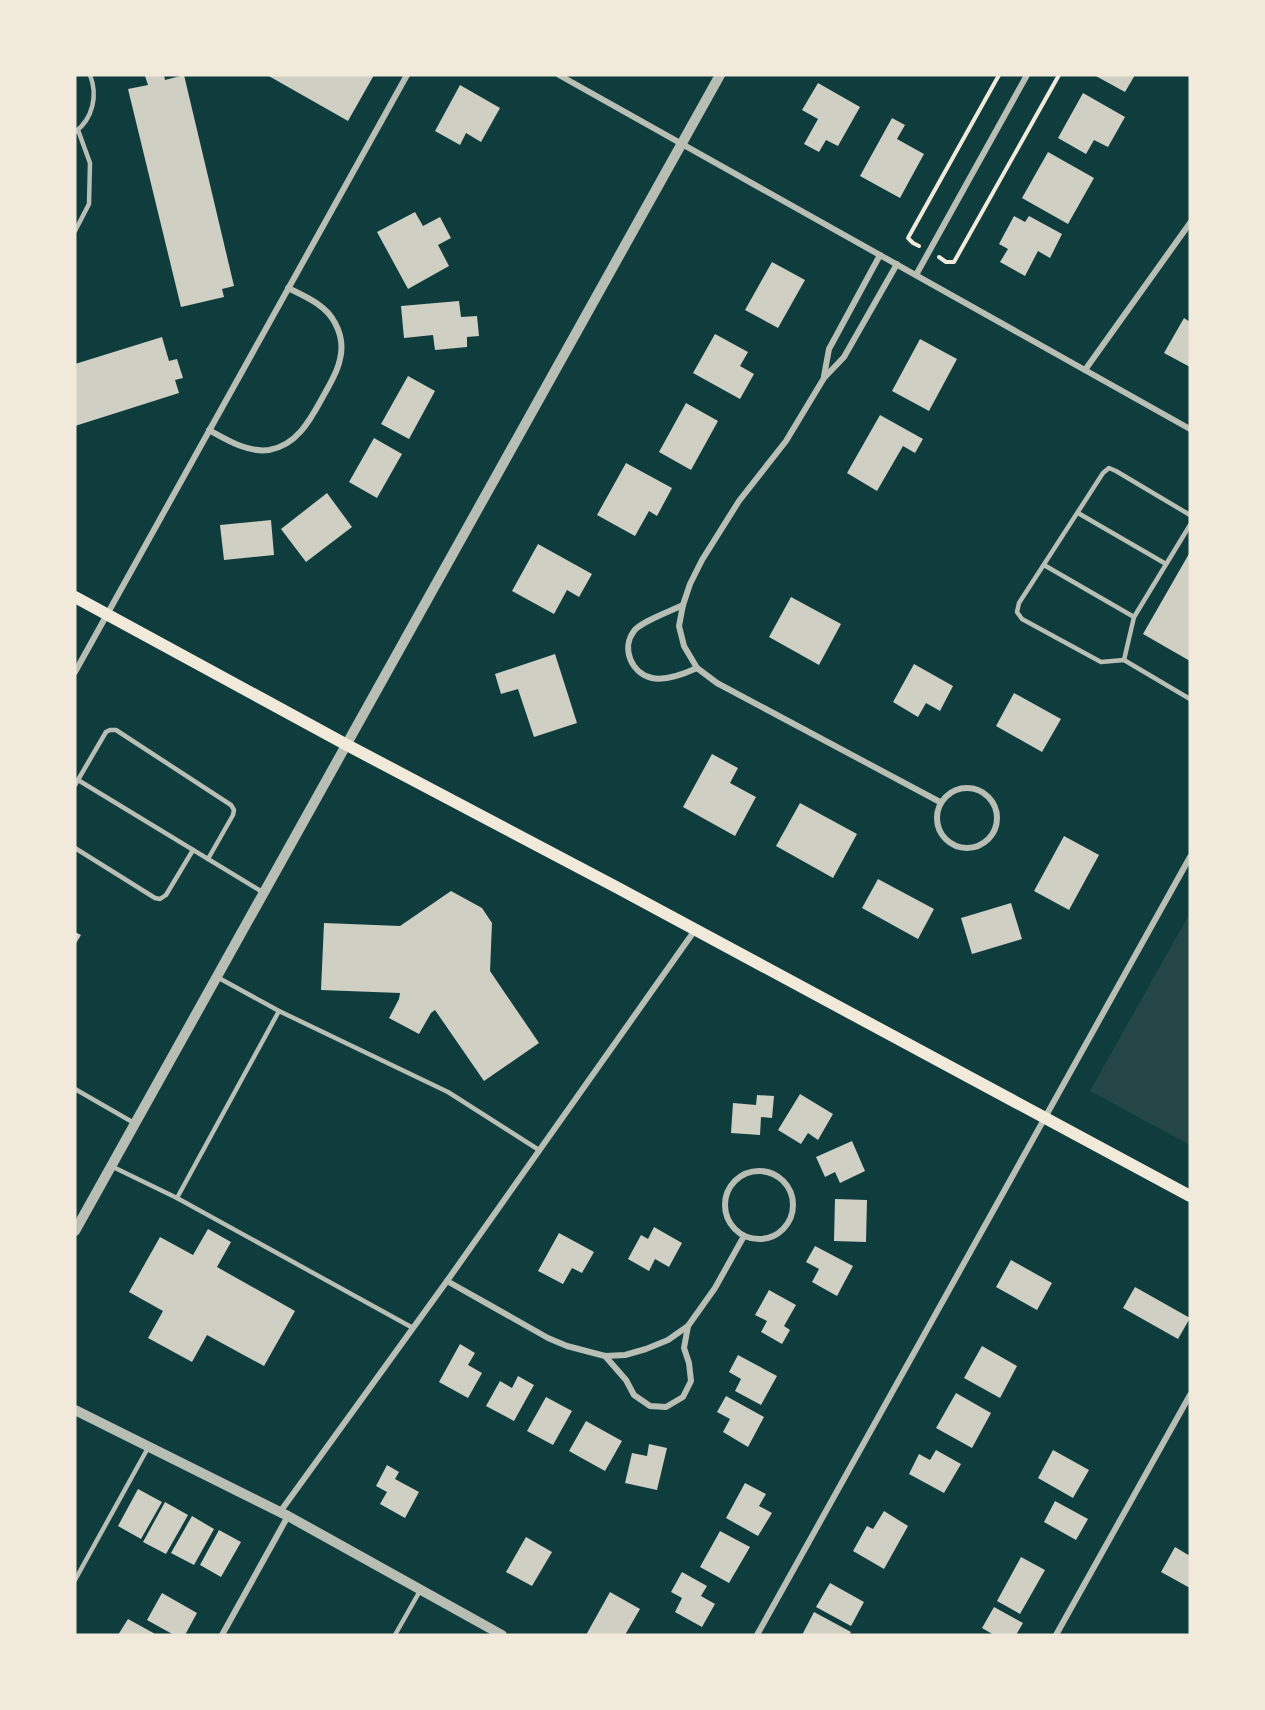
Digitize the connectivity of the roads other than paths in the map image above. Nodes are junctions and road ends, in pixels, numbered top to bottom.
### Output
1 (90, 75) edge
2 (407, 75) edge
3 (559, 75) edge
4 (720, 75) edge
5 (1028, 75) edge
6 (77, 131) edge
7 (681, 143) junction
8 (1190, 223) edge
9 (75, 231) edge
10 (880, 255) junction
11 (897, 264) junction
12 (916, 275) junction
13 (288, 288) junction
14 (1085, 370) junction
15 (824, 378) junction
16 (1190, 429) edge
17 (209, 430) junction
18 (1078, 513) junction
19 (1190, 515) edge
20 (1190, 525) edge
21 (1166, 564) junction
22 (1044, 565) junction
23 (75, 597) edge
24 (683, 605) junction
25 (107, 614) junction
26 (1134, 617) junction
27 (1124, 660) junction
28 (697, 668) junction
29 (75, 672) edge
30 (1190, 699) edge
31 (347, 745) junction
32 (78, 780) junction
33 (75, 786) edge
34 (940, 802) junction
35 (75, 848) edge
36 (193, 850) junction
37 (1190, 857) edge
38 (208, 859) junction
39 (264, 893) junction
40 (695, 930) junction
41 (217, 977) junction
42 (279, 1011) junction
43 (75, 1089) edge
44 (1045, 1118) junction
45 (134, 1123) junction
46 (539, 1150) junction
47 (111, 1166) junction
48 (1190, 1196) edge
49 (177, 1198) junction
50 (75, 1231) edge
51 (744, 1236) junction
52 (447, 1281) junction
53 (687, 1326) junction
54 (413, 1328) junction
55 (605, 1356) junction
56 (1190, 1395) edge
57 (75, 1410) edge
58 (149, 1446) junction
59 (284, 1514) junction
60 (75, 1580) edge
61 (421, 1589) junction
62 (222, 1635) edge
63 (395, 1635) edge
64 (502, 1635) edge
65 (757, 1635) edge
66 (1056, 1635) edge

1 - 6 lane
2 - 13 street
3 - 7 street
4 - 7 street
5 - 12 street
6 - 9 lane
7 - 10 street
7 - 31 street
8 - 14 street
10 - 11 street
10 - 15 street
11 - 12 street
11 - 15 street
12 - 14 street
13 - 17 street
13 - 17 street
14 - 16 street
15 - 24 street
17 - 25 street
18 - 19 lane
18 - 21 lane
18 - 22 lane
20 - 21 lane
21 - 26 lane
22 - 26 lane
22 - 27 lane
23 - 25 main road
24 - 28 street
24 - 28 street
25 - 29 street
25 - 31 main road
26 - 27 lane
27 - 30 lane
28 - 34 street
31 - 39 street
31 - 40 main road
32 - 33 lane
32 - 36 lane
32 - 38 lane
34 - 34 street
35 - 36 lane
36 - 38 lane
37 - 44 street
38 - 39 lane
39 - 41 street
40 - 44 main road
40 - 46 street
41 - 42 lane
41 - 45 street
42 - 46 lane
42 - 49 lane
43 - 45 lane
44 - 48 main road
44 - 65 street
45 - 47 street
46 - 52 street
47 - 49 lane
47 - 50 street
49 - 54 lane
51 - 51 street
51 - 53 street
52 - 54 street
52 - 55 street
53 - 55 street
53 - 55 street
54 - 59 street
56 - 66 street
57 - 58 street
58 - 59 street
58 - 60 lane
59 - 61 street
59 - 62 street
61 - 63 lane
61 - 64 street

